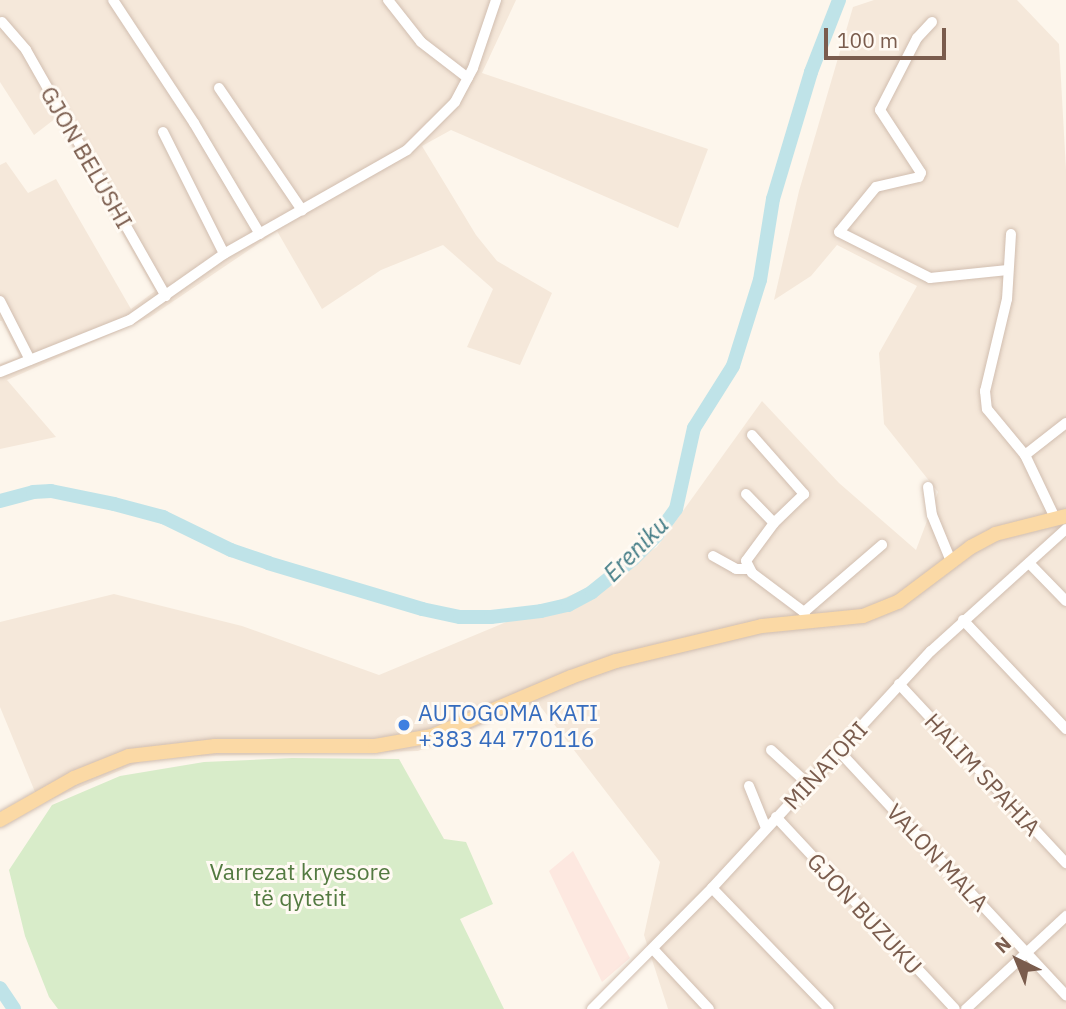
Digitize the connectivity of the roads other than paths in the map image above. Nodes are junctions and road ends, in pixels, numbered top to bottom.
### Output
1 (113, 0) edge
2 (388, 0) edge
3 (496, 0) edge
4 (2, 22) dead end
5 (932, 22) dead end
6 (468, 78) junction
7 (219, 88) dead end
8 (163, 132) dead end
9 (302, 210) junction
10 (260, 234) junction
11 (1011, 234) dead end
12 (224, 254) junction
13 (1008, 270) junction
14 (166, 296) junction
15 (0, 301) edge
16 (30, 360) junction
17 (0, 373) edge
18 (1066, 423) edge
19 (752, 435) dead end
20 (1025, 455) junction
21 (928, 486) dead end
22 (746, 494) dead end
23 (1062, 521) edge
24 (774, 523) junction
25 (882, 545) dead end
26 (713, 555) dead end
27 (951, 561) junction
28 (1030, 563) junction
29 (749, 569) junction
30 (1066, 600) edge
31 (805, 617) junction
32 (963, 620) junction
33 (899, 684) junction
34 (1066, 729) edge
35 (771, 750) dead end
36 (838, 750) junction
37 (807, 783) junction
38 (749, 786) dead end
39 (776, 817) junction
40 (0, 820) edge
41 (766, 828) junction
42 (1066, 863) edge
43 (712, 888) junction
44 (1066, 916) edge
45 (653, 949) junction
46 (1027, 953) junction
47 (1066, 995) edge
48 (592, 1009) edge
49 (709, 1009) edge
50 (829, 1009) edge
51 (955, 1009) edge
52 (966, 1009) edge

1 - 10 street
2 - 6 street
3 - 6 street
4 - 14 street, GJON BELUSHI
5 - 13 street
6 - 9 street
7 - 9 street
8 - 12 street
9 - 10 street
10 - 12 street
11 - 13 street
12 - 14 street
13 - 20 street
14 - 16 street
15 - 16 street
16 - 17 street
18 - 20 street
19 - 24 street
20 - 23 street
21 - 27 street
22 - 24 street
23 - 27 main road
23 - 28 street, MINATORI
24 - 29 street
25 - 31 street
26 - 29 street
27 - 31 main road
28 - 30 street
28 - 32 street, MINATORI
29 - 31 street
31 - 40 main road
32 - 33 street, MINATORI
32 - 34 street
33 - 36 street, MINATORI
33 - 42 street, HALIM SPAHIA
35 - 37 street
36 - 37 street, MINATORI
36 - 46 street, VALON MALA
37 - 39 street, MINATORI
38 - 41 street
39 - 41 street, MINATORI
39 - 51 street, GJON BUZUKU
41 - 43 street, MINATORI
43 - 45 street, MINATORI
43 - 50 street
44 - 46 street
45 - 48 street, MINATORI
45 - 49 street
46 - 47 street, VALON MALA
46 - 52 street

